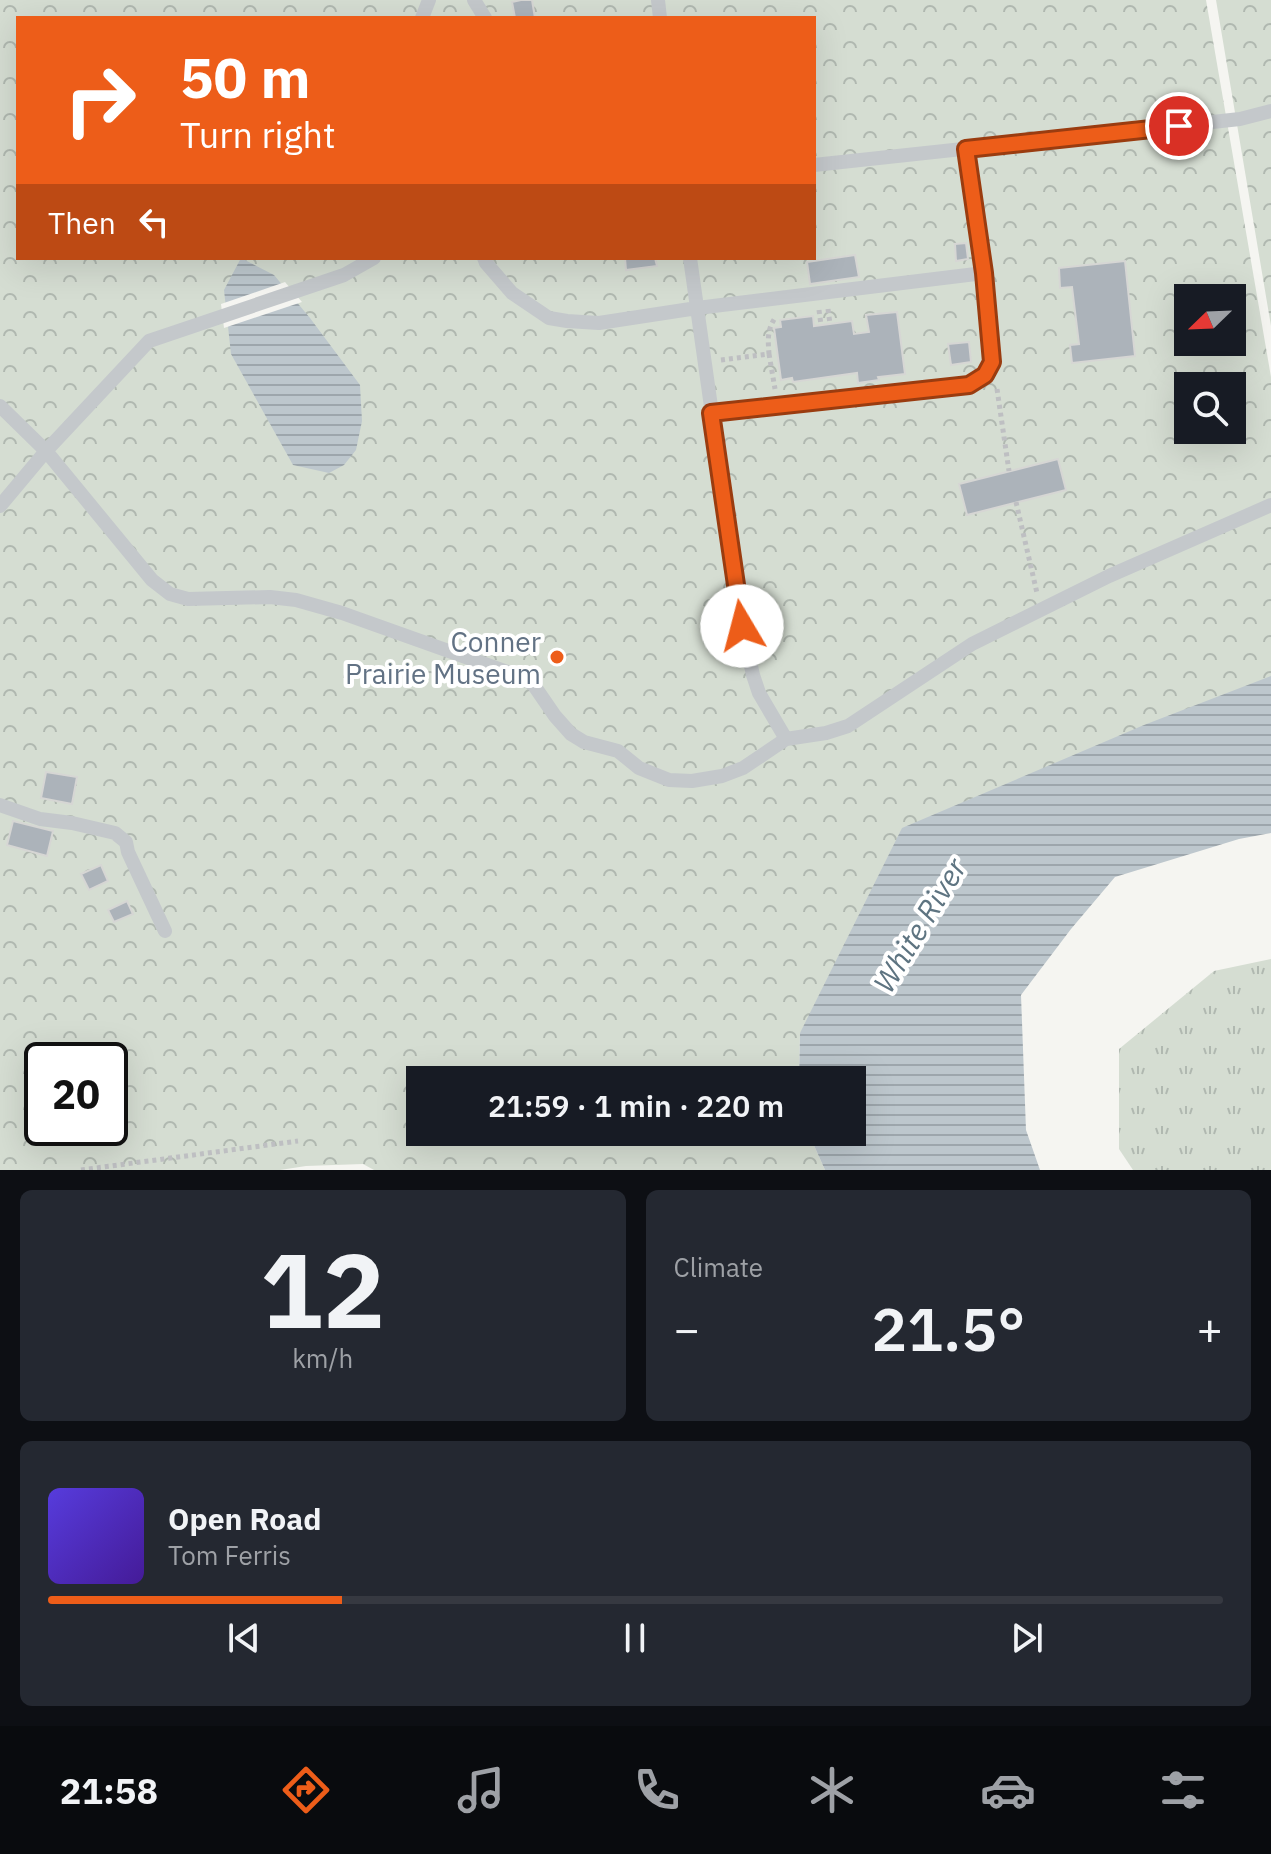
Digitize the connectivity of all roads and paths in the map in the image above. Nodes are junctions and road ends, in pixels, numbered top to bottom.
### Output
1 (1271, 111) edge
2 (966, 149) junction
3 (816, 165) edge
4 (370, 260) edge
5 (485, 260) edge
6 (690, 260) edge
7 (984, 273) junction
8 (830, 303) dead end
9 (809, 306) dead end
10 (697, 308) junction
11 (777, 316) dead end
12 (769, 354) junction
13 (704, 361) junction
14 (992, 362) junction
15 (0, 406) edge
16 (779, 406) junction
17 (711, 413) junction
18 (46, 451) junction
19 (1009, 471) dead end
20 (1016, 502) dead end
21 (1271, 505) edge
22 (0, 506) edge
23 (1041, 610) junction
24 (786, 739) junction
25 (0, 805) edge
26 (165, 931) dead end
27 (298, 1141) dead end
28 (81, 1170) edge

1 - 2 lane
2 - 3 lane
2 - 7 lane
4 - 18 lane
5 - 10 lane
6 - 10 lane
7 - 10 lane
7 - 14 lane
8 - 9 path
10 - 13 lane
11 - 12 path
12 - 13 path
12 - 16 path
13 - 17 lane
14 - 16 lane
14 - 19 path
15 - 18 lane
16 - 17 lane
17 - 24 lane
18 - 22 lane
18 - 24 lane
20 - 23 path
21 - 23 lane
23 - 24 lane
25 - 26 lane
27 - 28 path

